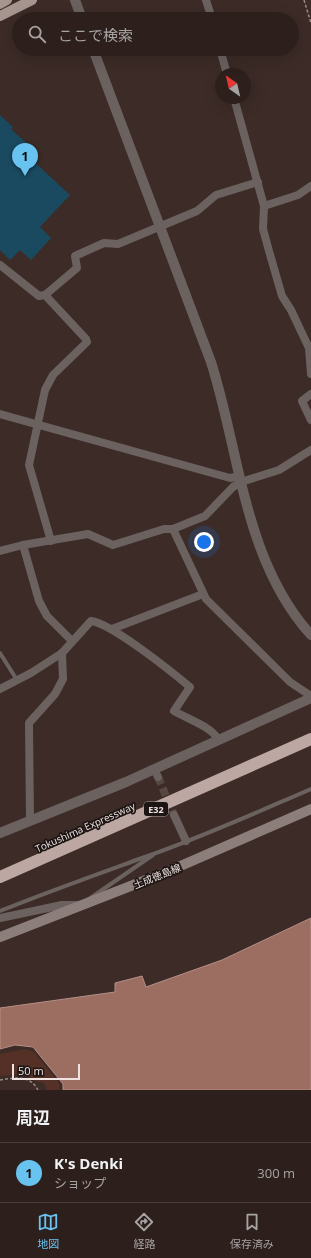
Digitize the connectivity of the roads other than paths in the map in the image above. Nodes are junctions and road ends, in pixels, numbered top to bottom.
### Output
1 (7, 0) edge
2 (32, 0) edge
3 (75, 0) edge
4 (206, 0) edge
5 (0, 4) edge
6 (79, 12) edge
7 (210, 12) edge
8 (0, 16) edge
9 (96, 56) edge
10 (222, 56) edge
11 (225, 68) edge
12 (236, 104) edge
13 (258, 182) junction
14 (311, 186) edge
15 (264, 206) junction
16 (161, 227) junction
17 (0, 265) edge
18 (45, 295) junction
19 (311, 374) edge
20 (311, 394) edge
21 (0, 414) edge
22 (311, 420) edge
23 (37, 425) junction
24 (311, 450) edge
25 (240, 479) junction
26 (173, 529) junction
27 (51, 541) junction
28 (23, 545) junction
29 (0, 551) edge
30 (203, 594) junction
31 (112, 629) junction
32 (311, 635) edge
33 (72, 641) junction
34 (0, 653) edge
35 (62, 653) junction
36 (18, 680) junction
37 (0, 690) edge
38 (311, 697) edge
39 (218, 739) junction
40 (311, 739) edge
41 (311, 789) edge
42 (311, 809) edge
43 (174, 815) tunnel mouth
44 (30, 821) junction
45 (0, 833) edge
46 (186, 841) junction
47 (155, 853) junction
48 (0, 877) edge
49 (83, 904) junction
50 (0, 911) edge
51 (0, 918) edge
52 (0, 937) edge

1 - 5 main road
2 - 8 main road
3 - 6 street
4 - 7 street
9 - 16 street
10 - 11 street
12 - 13 street
13 - 15 street
13 - 16 street
14 - 15 street
15 - 19 street
16 - 18 street
16 - 25 street
17 - 18 street
18 - 23 street
20 - 22 street
21 - 23 street
23 - 25 street
23 - 27 street
24 - 25 street
25 - 26 street
25 - 32 street
26 - 27 street
26 - 30 street
27 - 28 street
28 - 29 street
28 - 33 street
30 - 31 street
30 - 38 street
31 - 33 street
31 - 39 street
33 - 35 street
34 - 36 lane
35 - 36 street
35 - 44 street
36 - 37 street
38 - 39 street
39 - 44 street
40 - 48 highway, Tokushima Expressway / E32
41 - 46 lane
42 - 49 main road, 土成徳島線
43 - 46 street
44 - 45 street
46 - 47 lane
47 - 49 lane
47 - 50 lane
49 - 51 street
49 - 52 main road, 土成徳島線

